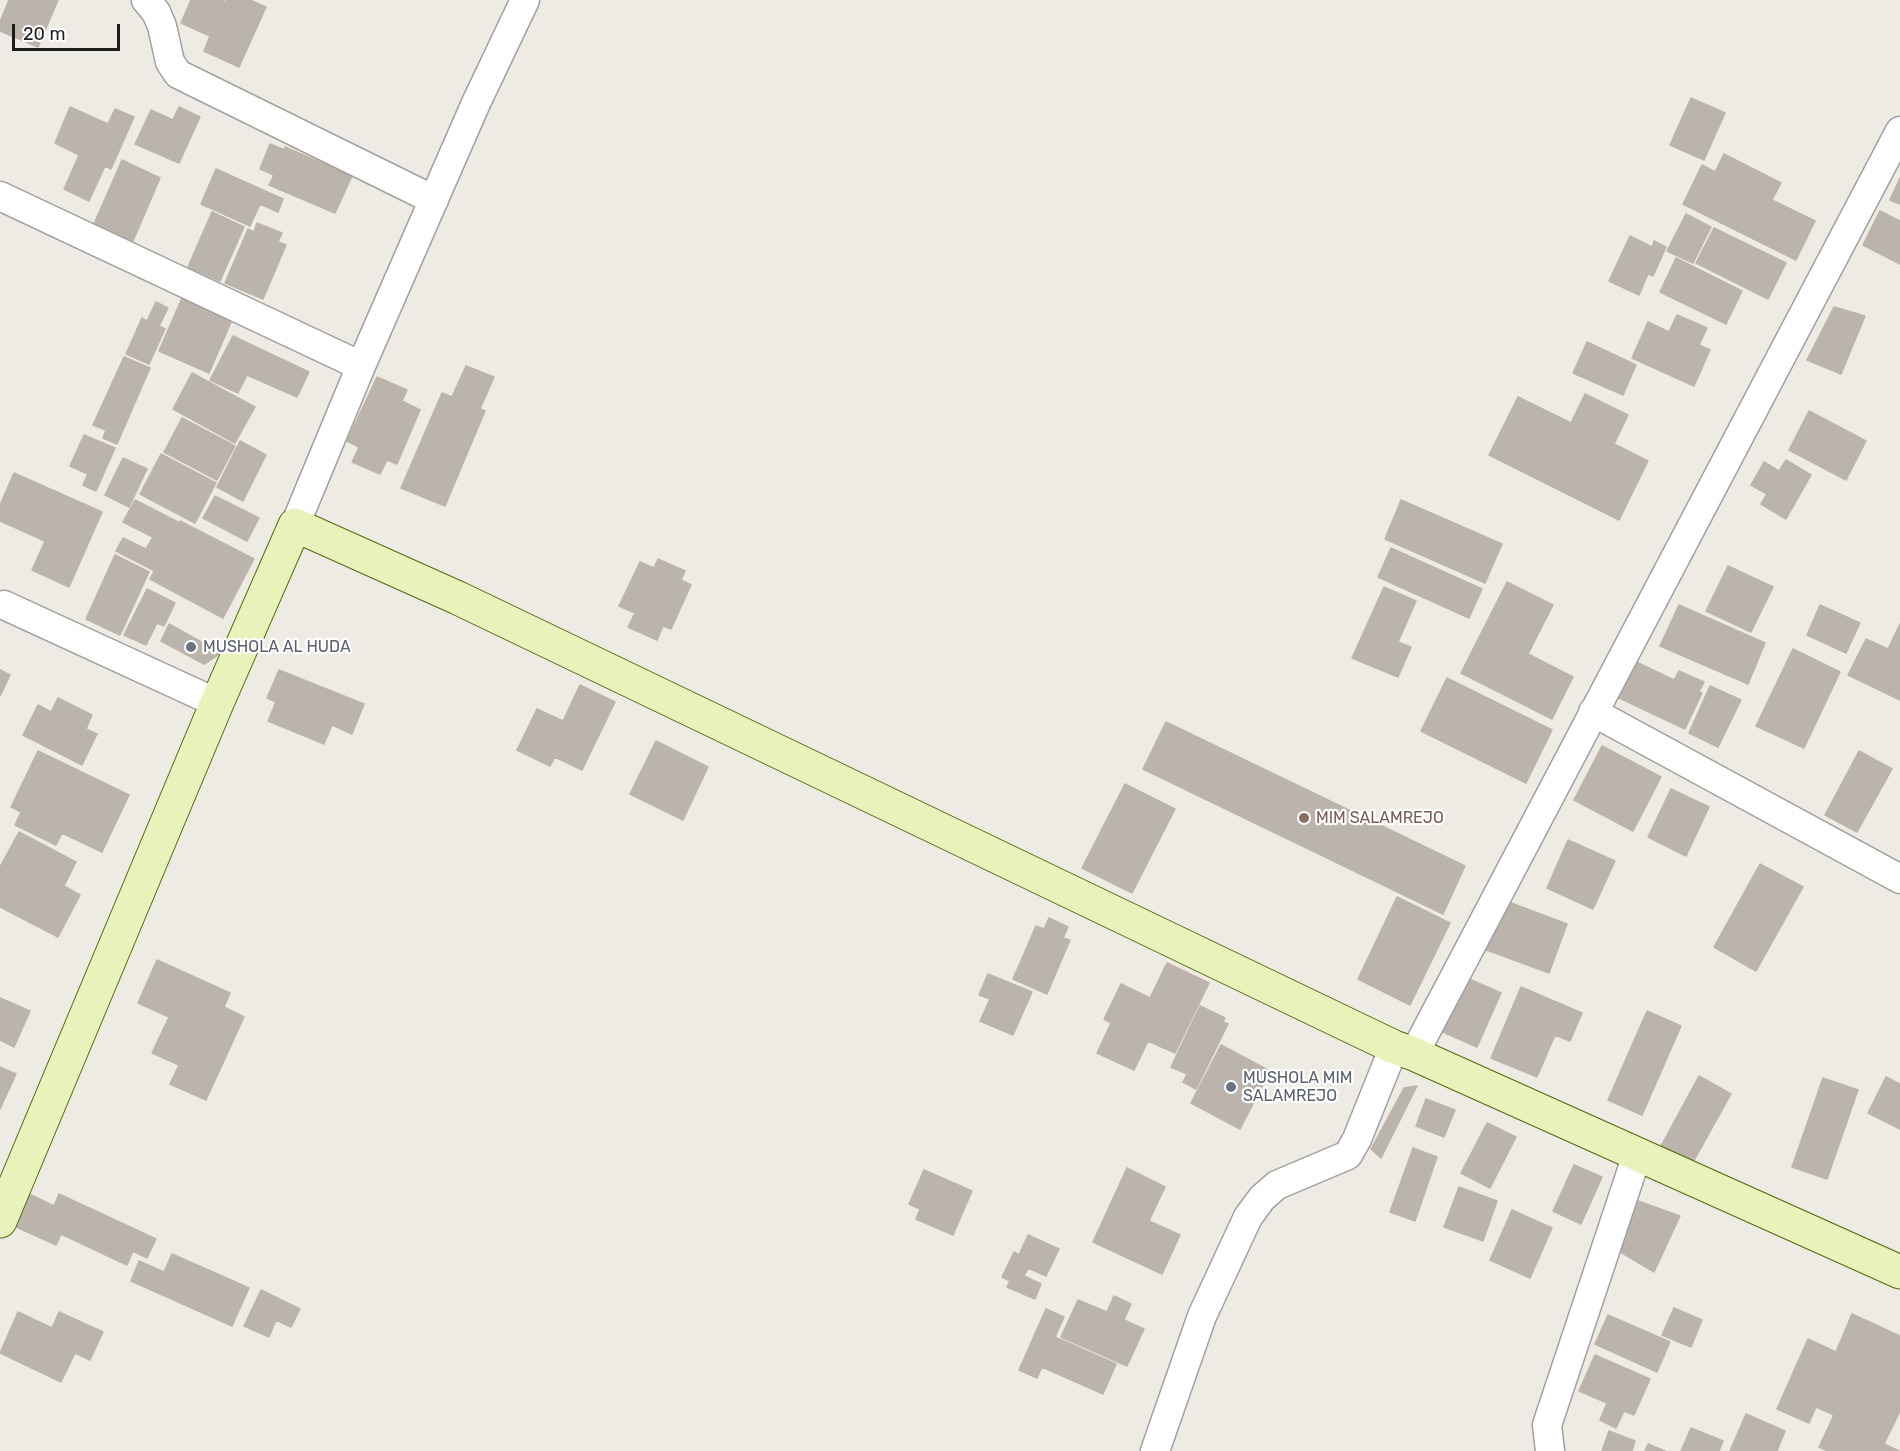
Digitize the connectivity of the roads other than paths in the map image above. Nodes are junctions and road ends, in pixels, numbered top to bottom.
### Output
1 (146, 0) edge
2 (525, 0) edge
3 (1900, 131) edge
4 (0, 196) edge
5 (434, 200) junction
6 (361, 366) junction
7 (295, 525) junction
8 (4, 604) dead end
9 (217, 703) junction
10 (1593, 712) junction
11 (1900, 879) edge
12 (1404, 1051) junction
13 (1637, 1155) junction
14 (0, 1221) edge
15 (1900, 1272) edge
16 (1155, 1451) edge
17 (1550, 1451) edge

1 - 5 street
2 - 5 street
3 - 10 street
4 - 6 street
5 - 6 street
6 - 7 street
7 - 9 street
7 - 12 street
8 - 9 street
9 - 14 street
10 - 11 street
10 - 12 street
12 - 13 street
12 - 16 street
13 - 15 street
13 - 17 street

